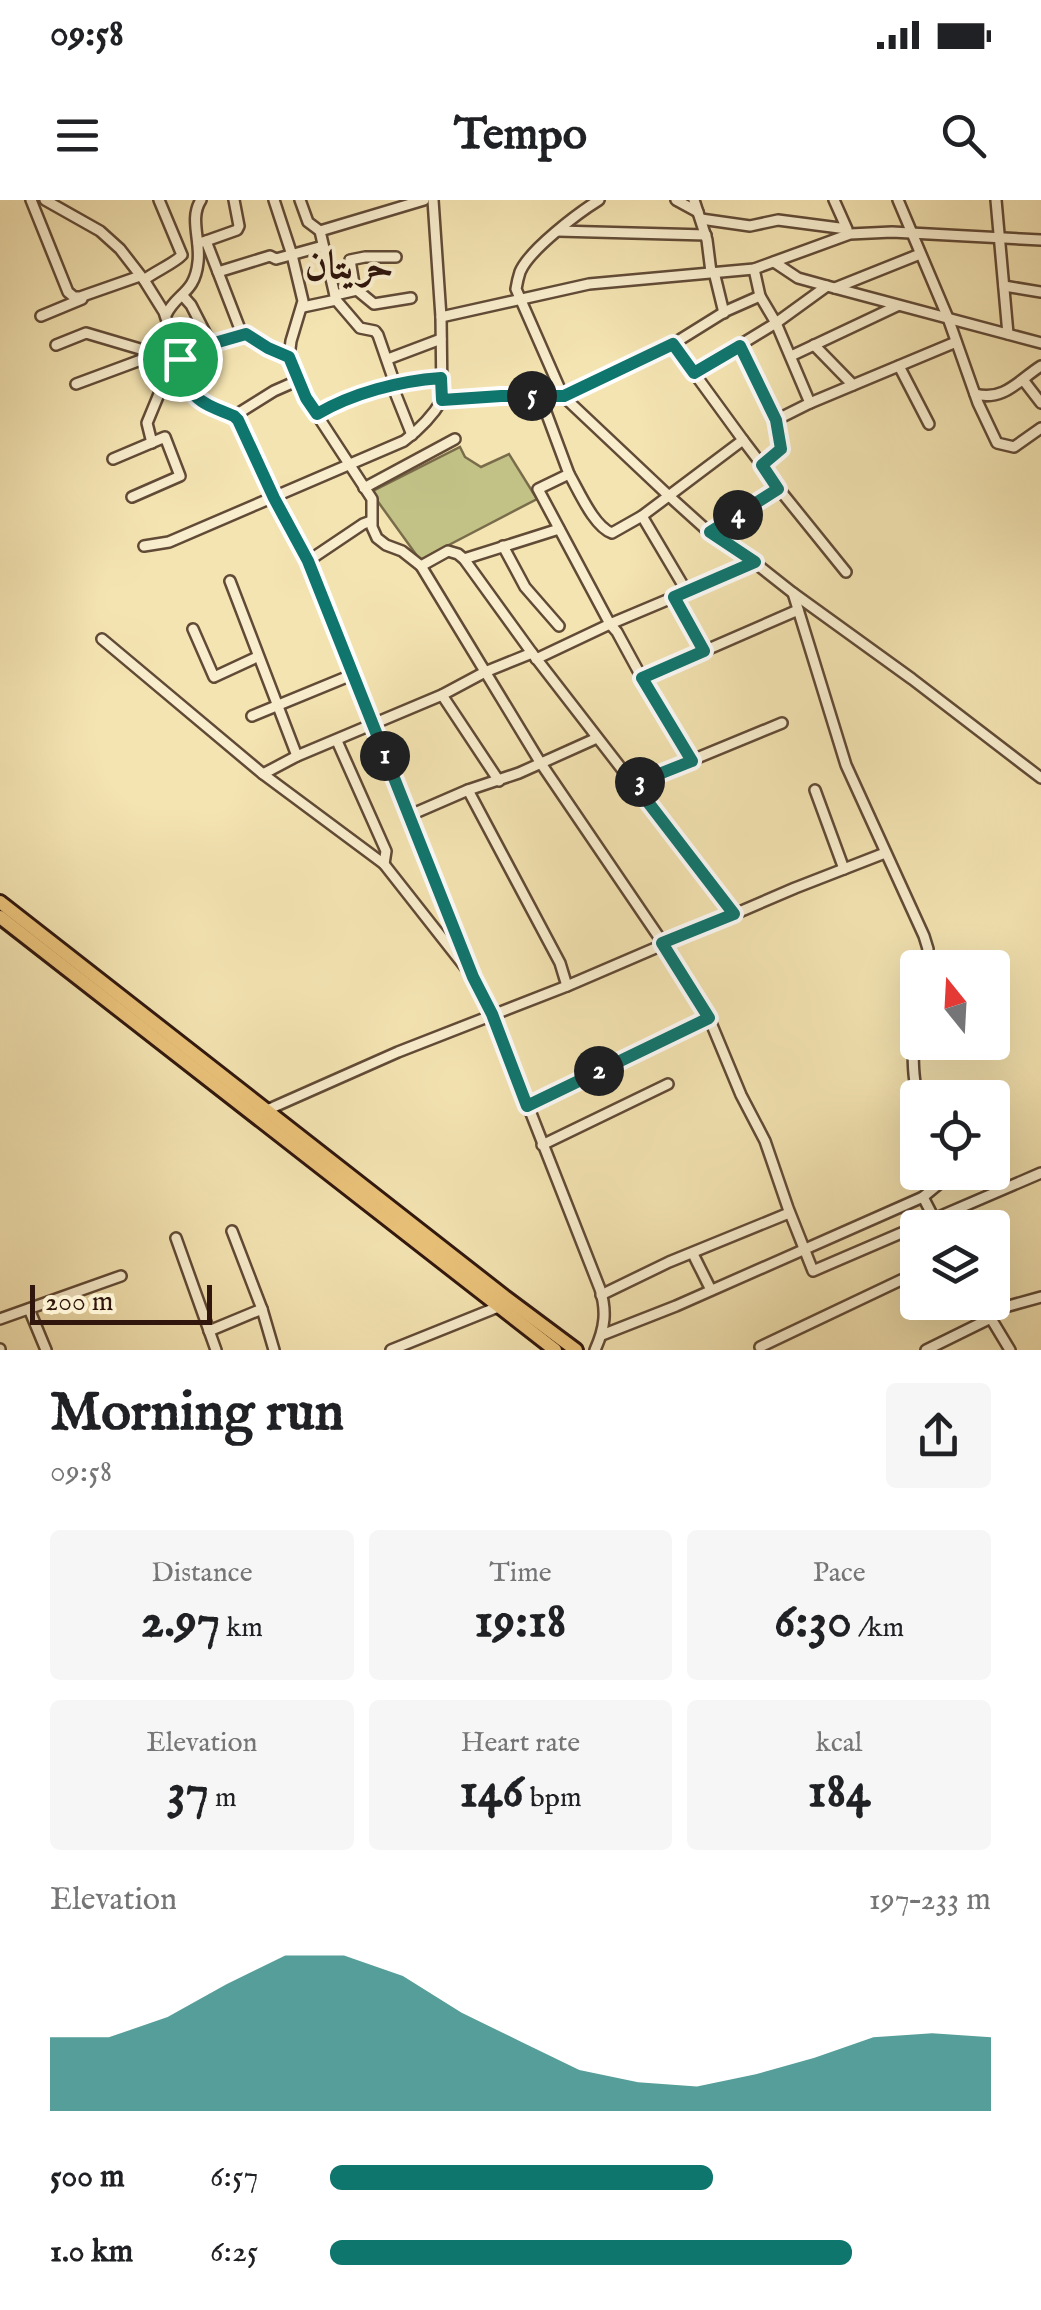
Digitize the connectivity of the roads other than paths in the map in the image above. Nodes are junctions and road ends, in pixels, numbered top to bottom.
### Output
1 (31, 200) edge
2 (45, 200) edge
3 (159, 200) edge
4 (201, 200) edge
5 (234, 200) edge
6 (276, 200) edge
7 (300, 200) edge
8 (424, 200) edge
9 (433, 200) edge
10 (598, 200) edge
11 (676, 200) edge
12 (694, 200) edge
13 (834, 200) edge
14 (898, 200) edge
15 (996, 200) edge
16 (700, 215) junction
17 (320, 231) junction
18 (558, 231) junction
19 (849, 231) junction
20 (910, 233) junction
21 (706, 235) junction
22 (999, 238) junction
23 (1041, 240) edge
24 (202, 242) junction
25 (323, 246) junction
26 (920, 254) junction
27 (292, 255) junction
28 (396, 257) dead end
29 (774, 262) junction
30 (754, 268) junction
31 (218, 272) junction
32 (713, 272) junction
33 (142, 278) junction
34 (1004, 286) junction
35 (831, 287) junction
36 (355, 290) junction
37 (1041, 292) edge
38 (183, 296) junction
39 (760, 296) junction
40 (335, 297) junction
41 (411, 298) dead end
42 (522, 298) junction
43 (898, 305) junction
44 (303, 307) junction
45 (724, 313) junction
46 (42, 316) dead end
47 (441, 317) junction
48 (166, 318) junction
49 (948, 318) junction
50 (776, 323) junction
51 (246, 334) junction
52 (1008, 334) junction
53 (441, 339) junction
54 (956, 342) junction
55 (1041, 342) edge
56 (56, 344) dead end
57 (211, 344) junction
58 (673, 344) junction
59 (814, 345) junction
60 (740, 346) junction
61 (157, 354) junction
62 (791, 356) junction
63 (289, 357) junction
64 (180, 359) junction
65 (388, 359) junction
66 (899, 366) junction
67 (1041, 366) edge
68 (694, 373) junction
69 (441, 378) junction
70 (298, 380) junction
71 (1024, 381) junction
72 (76, 384) dead end
73 (394, 385) junction
74 (853, 385) junction
75 (975, 394) junction
76 (540, 396) junction
77 (564, 396) junction
78 (442, 400) junction
79 (1041, 402) edge
80 (810, 403) junction
81 (317, 414) junction
82 (234, 416) junction
83 (776, 420) junction
84 (928, 424) dead end
85 (1041, 428) edge
86 (412, 435) junction
87 (454, 439) dead end
88 (743, 440) junction
89 (152, 442) junction
90 (113, 458) dead end
91 (762, 465) junction
92 (349, 466) junction
93 (569, 474) junction
94 (364, 488) junction
95 (778, 489) junction
96 (668, 496) junction
97 (132, 497) dead end
98 (274, 498) junction
99 (642, 516) junction
100 (371, 521) junction
101 (559, 529) junction
102 (710, 532) junction
103 (144, 546) dead end
104 (503, 546) junction
105 (464, 558) junction
106 (308, 561) junction
107 (755, 562) junction
108 (421, 566) junction
109 (846, 572) dead end
110 (230, 581) dead end
111 (687, 592) junction
112 (793, 593) junction
113 (674, 597) junction
114 (798, 610) junction
115 (610, 624) junction
116 (558, 626) dead end
117 (194, 629) dead end
118 (102, 639) dead end
119 (704, 651) junction
120 (534, 656) junction
121 (257, 657) junction
122 (485, 672) junction
123 (354, 674) junction
124 (642, 678) junction
125 (442, 696) junction
126 (278, 705) junction
127 (252, 716) dead end
128 (782, 723) dead end
129 (374, 724) junction
130 (597, 738) junction
131 (337, 741) junction
132 (297, 756) junction
133 (692, 761) junction
134 (540, 762) junction
135 (263, 774) junction
136 (1041, 778) edge
137 (499, 781) junction
138 (634, 784) junction
139 (468, 790) junction
140 (815, 790) dead end
141 (408, 816) junction
142 (884, 853) junction
143 (384, 864) junction
144 (844, 869) junction
145 (0, 902) edge
146 (734, 914) junction
147 (0, 917) edge
148 (662, 943) junction
149 (928, 950) edge
150 (473, 977) junction
151 (568, 986) junction
152 (492, 1014) junction
153 (709, 1018) junction
154 (668, 1084) dead end
155 (527, 1106) junction
156 (267, 1110) junction
157 (542, 1145) junction
158 (1041, 1173) edge
159 (932, 1190) edge
160 (923, 1197) junction
161 (930, 1210) edge
162 (966, 1210) edge
163 (790, 1212) junction
164 (232, 1231) dead end
165 (176, 1238) dead end
166 (900, 1238) edge
167 (804, 1250) junction
168 (692, 1254) junction
169 (121, 1276) dead end
170 (900, 1281) edge
171 (711, 1290) junction
172 (602, 1295) junction
173 (1041, 1296) edge
174 (1010, 1305) edge
175 (498, 1306) junction
176 (262, 1308) junction
177 (30, 1309) junction
178 (0, 1319) edge
179 (973, 1320) edge
180 (992, 1320) edge
181 (209, 1331) junction
182 (602, 1334) junction
183 (758, 1349) edge
184 (46, 1350) edge
185 (216, 1350) edge
186 (274, 1350) edge
187 (391, 1350) edge
188 (555, 1350) edge
189 (576, 1350) edge
190 (596, 1350) edge
191 (926, 1350) edge
192 (1010, 1350) edge

1 - 33 street
2 - 33 street
3 - 33 street
4 - 24 street
5 - 24 street
6 - 27 street
7 - 17 street
8 - 17 street
9 - 47 street
10 - 18 street
11 - 16 street
12 - 16 street
13 - 19 street
14 - 20 street
15 - 22 street
16 - 19 street
16 - 21 street
17 - 25 street
18 - 21 street
18 - 42 street
19 - 20 street
19 - 29 street
20 - 22 street
20 - 26 street
21 - 32 street
22 - 23 street
22 - 34 street
24 - 31 street
24 - 38 street
25 - 27 street
25 - 40 street
26 - 35 street
26 - 49 street
27 - 31 street
27 - 44 street
28 - 36 street
29 - 30 street
29 - 35 street
30 - 32 street
30 - 39 street
31 - 51 street
32 - 42 street
32 - 45 street
33 - 46 street
33 - 48 street
34 - 37 street
34 - 52 street
35 - 43 street
35 - 50 street
36 - 40 street
36 - 41 street
38 - 48 street
38 - 57 street
39 - 45 street
39 - 50 street
40 - 44 street
40 - 65 street
42 - 47 street
42 - 77 street
43 - 49 street
43 - 59 street
44 - 63 street
45 - 58 street
47 - 53 street
48 - 64 street
49 - 52 street
49 - 54 street
50 - 60 street
50 - 62 street
51 - 57 street
51 - 63 street
52 - 55 street
53 - 65 street
53 - 69 street
54 - 66 street
54 - 75 street
56 - 61 street
57 - 64 street
58 - 68 street
58 - 77 street
59 - 62 street
59 - 74 street
60 - 68 street
60 - 83 street
61 - 64 street
61 - 72 street
62 - 80 street
63 - 70 street
64 - 82 street
64 - 89 street
65 - 73 street
66 - 74 street
66 - 84 street
67 - 71 street
68 - 88 street
69 - 73 street
69 - 78 street
70 - 81 street
70 - 82 street
71 - 75 street
71 - 79 street
73 - 81 street
73 - 86 street
74 - 80 street
75 - 85 street
76 - 77 street
76 - 78 street
76 - 93 street
77 - 96 street
78 - 86 street
80 - 83 street
81 - 92 street
82 - 98 street
83 - 91 street
86 - 92 street
87 - 94 street
88 - 91 street
88 - 96 street
89 - 90 street
89 - 97 street
91 - 95 street
92 - 94 street
92 - 98 street
93 - 99 street
93 - 101 street
94 - 100 street
95 - 102 street
95 - 109 street
96 - 99 street
96 - 102 street
98 - 103 street
98 - 106 street
99 - 111 street
100 - 106 street
100 - 108 street
101 - 104 street
101 - 115 street
102 - 107 street
104 - 105 street
104 - 116 street
105 - 108 street
105 - 120 street
106 - 123 street
107 - 111 street
107 - 112 street
108 - 122 street
110 - 121 street
111 - 113 street
112 - 114 street
112 - 136 street
113 - 115 street
113 - 119 street
114 - 119 street
114 - 142 street
115 - 120 street
115 - 124 street
117 - 121 street
118 - 135 street
119 - 124 street
120 - 122 street
120 - 130 street
121 - 126 street
122 - 125 street
122 - 134 street
123 - 126 street
123 - 129 street
124 - 133 street
125 - 129 street
125 - 137 street
126 - 127 street
126 - 132 street
128 - 133 street
129 - 131 street
129 - 141 street
130 - 134 street
130 - 138 street
131 - 132 street
131 - 143 street
132 - 135 street
133 - 138 street
134 - 137 street
134 - 148 street
135 - 143 street
137 - 139 street
138 - 146 street
139 - 141 street
139 - 151 street
140 - 144 street
141 - 150 street
142 - 144 street
142 - 149 street
143 - 150 street
144 - 146 street
145 - 156 highway
146 - 148 street
147 - 175 highway
148 - 151 street
148 - 153 street
150 - 152 street
151 - 152 street
152 - 155 street
152 - 156 street
153 - 155 street
153 - 163 street
154 - 157 street
155 - 157 street
156 - 189 highway
157 - 172 street
158 - 162 street
159 - 160 street
160 - 161 street
160 - 167 street
163 - 167 street
163 - 168 street
164 - 176 street
165 - 181 street
166 - 167 street
167 - 171 street
168 - 171 street
168 - 172 street
169 - 177 street
170 - 183 street
171 - 182 street
172 - 182 street
173 - 174 street
175 - 187 street
175 - 188 highway
176 - 181 street
176 - 186 street
177 - 178 street
177 - 184 street
179 - 191 street
180 - 192 street
181 - 185 street
182 - 190 street

